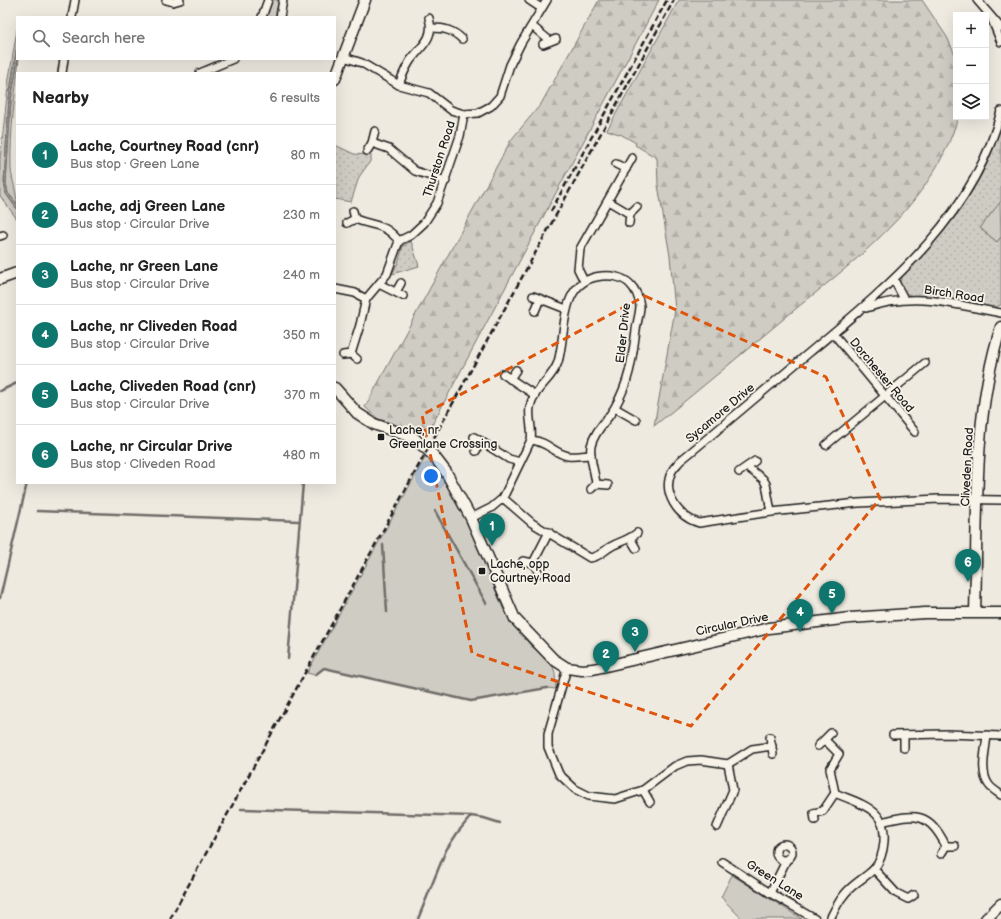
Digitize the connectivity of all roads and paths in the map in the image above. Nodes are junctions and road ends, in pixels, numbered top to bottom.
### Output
1 (75, 0) edge
2 (166, 0) edge
3 (180, 0) edge
4 (268, 0) edge
5 (283, 0) edge
6 (365, 0) edge
7 (529, 0) edge
8 (547, 0) edge
9 (977, 0) edge
10 (541, 8) junction
11 (72, 16) edge
12 (262, 16) edge
13 (280, 16) edge
14 (990, 16) junction
15 (429, 18) dead end
16 (532, 26) junction
17 (432, 28) junction
18 (1001, 28) edge
19 (462, 39) dead end
20 (549, 41) dead end
21 (1001, 42) edge
22 (344, 57) junction
23 (64, 60) edge
24 (232, 60) edge
25 (62, 72) edge
26 (202, 72) edge
27 (336, 77) edge
28 (399, 84) junction
29 (1001, 112) edge
30 (464, 114) junction
31 (375, 131) dead end
32 (372, 143) junction
33 (367, 151) dead end
34 (632, 158) dead end
35 (616, 164) dead end
36 (626, 169) junction
37 (446, 181) junction
38 (608, 202) junction
39 (638, 207) dead end
40 (353, 211) dead end
41 (630, 214) junction
42 (355, 219) junction
43 (347, 223) dead end
44 (629, 223) dead end
45 (399, 240) junction
46 (16, 273) edge
47 (0, 279) edge
48 (894, 280) junction
49 (584, 281) junction
50 (400, 283) dead end
51 (379, 284) junction
52 (336, 289) edge
53 (396, 292) junction
54 (403, 296) dead end
55 (366, 299) junction
56 (904, 299) junction
57 (566, 309) junction
58 (861, 310) junction
59 (535, 311) dead end
60 (1001, 313) edge
61 (1001, 327) edge
62 (833, 333) junction
63 (351, 354) junction
64 (343, 355) dead end
65 (357, 359) dead end
66 (925, 363) dead end
67 (516, 370) dead end
68 (503, 374) dead end
69 (510, 379) junction
70 (336, 389) edge
71 (535, 395) junction
72 (884, 396) junction
73 (615, 408) junction
74 (636, 420) dead end
75 (915, 432) dead end
76 (474, 436) dead end
77 (531, 440) junction
78 (481, 441) junction
79 (826, 445) dead end
80 (476, 451) dead end
81 (591, 455) junction
82 (754, 461) dead end
83 (520, 462) junction
84 (747, 467) junction
85 (739, 472) dead end
86 (608, 485) dead end
87 (503, 498) junction
88 (977, 500) junction
89 (1001, 500) edge
90 (771, 512) junction
91 (471, 518) junction
92 (548, 532) junction
93 (637, 533) dead end
94 (630, 538) junction
95 (636, 548) dead end
96 (523, 561) dead end
97 (534, 563) junction
98 (539, 573) dead end
99 (976, 612) junction
100 (1001, 613) edge
101 (567, 668) junction
102 (831, 733) dead end
103 (893, 735) dead end
104 (904, 735) junction
105 (987, 735) junction
106 (1001, 736) edge
107 (770, 737) dead end
108 (825, 740) junction
109 (772, 746) junction
110 (818, 746) dead end
111 (904, 748) dead end
112 (773, 754) dead end
113 (728, 764) junction
114 (643, 790) junction
115 (835, 793) junction
116 (1001, 795) edge
117 (650, 802) dead end
118 (810, 806) dead end
119 (721, 818) junction
120 (729, 821) dead end
121 (881, 822) junction
122 (717, 827) dead end
123 (946, 846) junction
124 (954, 846) dead end
125 (941, 854) dead end
126 (787, 859) dead end
127 (722, 862) dead end
128 (874, 869) junction
129 (770, 893) junction
130 (910, 899) dead end
131 (1001, 904) edge
132 (815, 919) edge
133 (830, 919) edge
134 (986, 919) edge

1 - 11 street
2 - 3 street
4 - 12 street
5 - 13 street
6 - 22 street
7 - 10 street
8 - 10 street
9 - 14 street
10 - 16 street
14 - 18 street
14 - 21 street
15 - 17 street
16 - 20 street
16 - 30 street
17 - 19 street
17 - 28 street
22 - 27 street
22 - 28 street
23 - 25 street
24 - 26 street
28 - 30 street
29 - 48 street, Sycamore Drive
30 - 37 street, Thurston Road
31 - 32 street
32 - 33 street
32 - 37 street
34 - 36 street
35 - 36 street
36 - 38 street
37 - 45 street, Thurston Road
38 - 41 street
38 - 49 street
39 - 41 street
40 - 42 street
41 - 44 street
42 - 43 street
42 - 45 street
45 - 51 street
46 - 47 street
48 - 56 street
48 - 58 street, Sycamore Drive
49 - 57 street
49 - 73 street, Elder Drive
50 - 53 street
51 - 53 street
51 - 55 street
52 - 55 street
53 - 54 street
55 - 63 street
56 - 58 street, Birch Road
56 - 60 street, Birch Road
57 - 59 street
57 - 71 street
58 - 62 street, Sycamore Drive
61 - 88 street, Cliveden Road
62 - 72 street, Dorchester Road
62 - 90 street, Sycamore Drive
63 - 64 street
63 - 65 street
66 - 72 street
67 - 69 street
68 - 69 street
69 - 71 street
70 - 91 street
71 - 77 street
72 - 75 street, Dorchester Road
72 - 79 street
73 - 74 street
73 - 81 street, Elder Drive
76 - 78 street
77 - 81 street
77 - 83 street
78 - 80 street
78 - 83 street
81 - 86 street, Elder Drive
82 - 84 street
83 - 87 street
84 - 85 street
84 - 90 street
87 - 91 street
87 - 92 street
88 - 89 street, Sycamore Drive
88 - 90 street, Sycamore Drive
88 - 99 street, Cliveden Road
91 - 101 street
92 - 94 street
92 - 97 street
93 - 94 street
94 - 95 street
96 - 97 street
97 - 98 street
99 - 100 street, Circular Drive
99 - 101 street, Circular Drive
101 - 114 street
102 - 108 street
103 - 104 street
104 - 105 street
104 - 111 street
105 - 106 street
105 - 116 street
107 - 109 street
108 - 110 street
108 - 115 street
109 - 112 street
109 - 113 street
113 - 114 street
113 - 119 street
114 - 117 street
115 - 118 street
115 - 121 street
119 - 120 street
119 - 122 street
121 - 123 street
121 - 128 street
123 - 124 street
123 - 125 street
126 - 129 street
127 - 129 street, Green Lane
128 - 130 street
128 - 133 street
129 - 132 street, Green Lane
131 - 134 street

